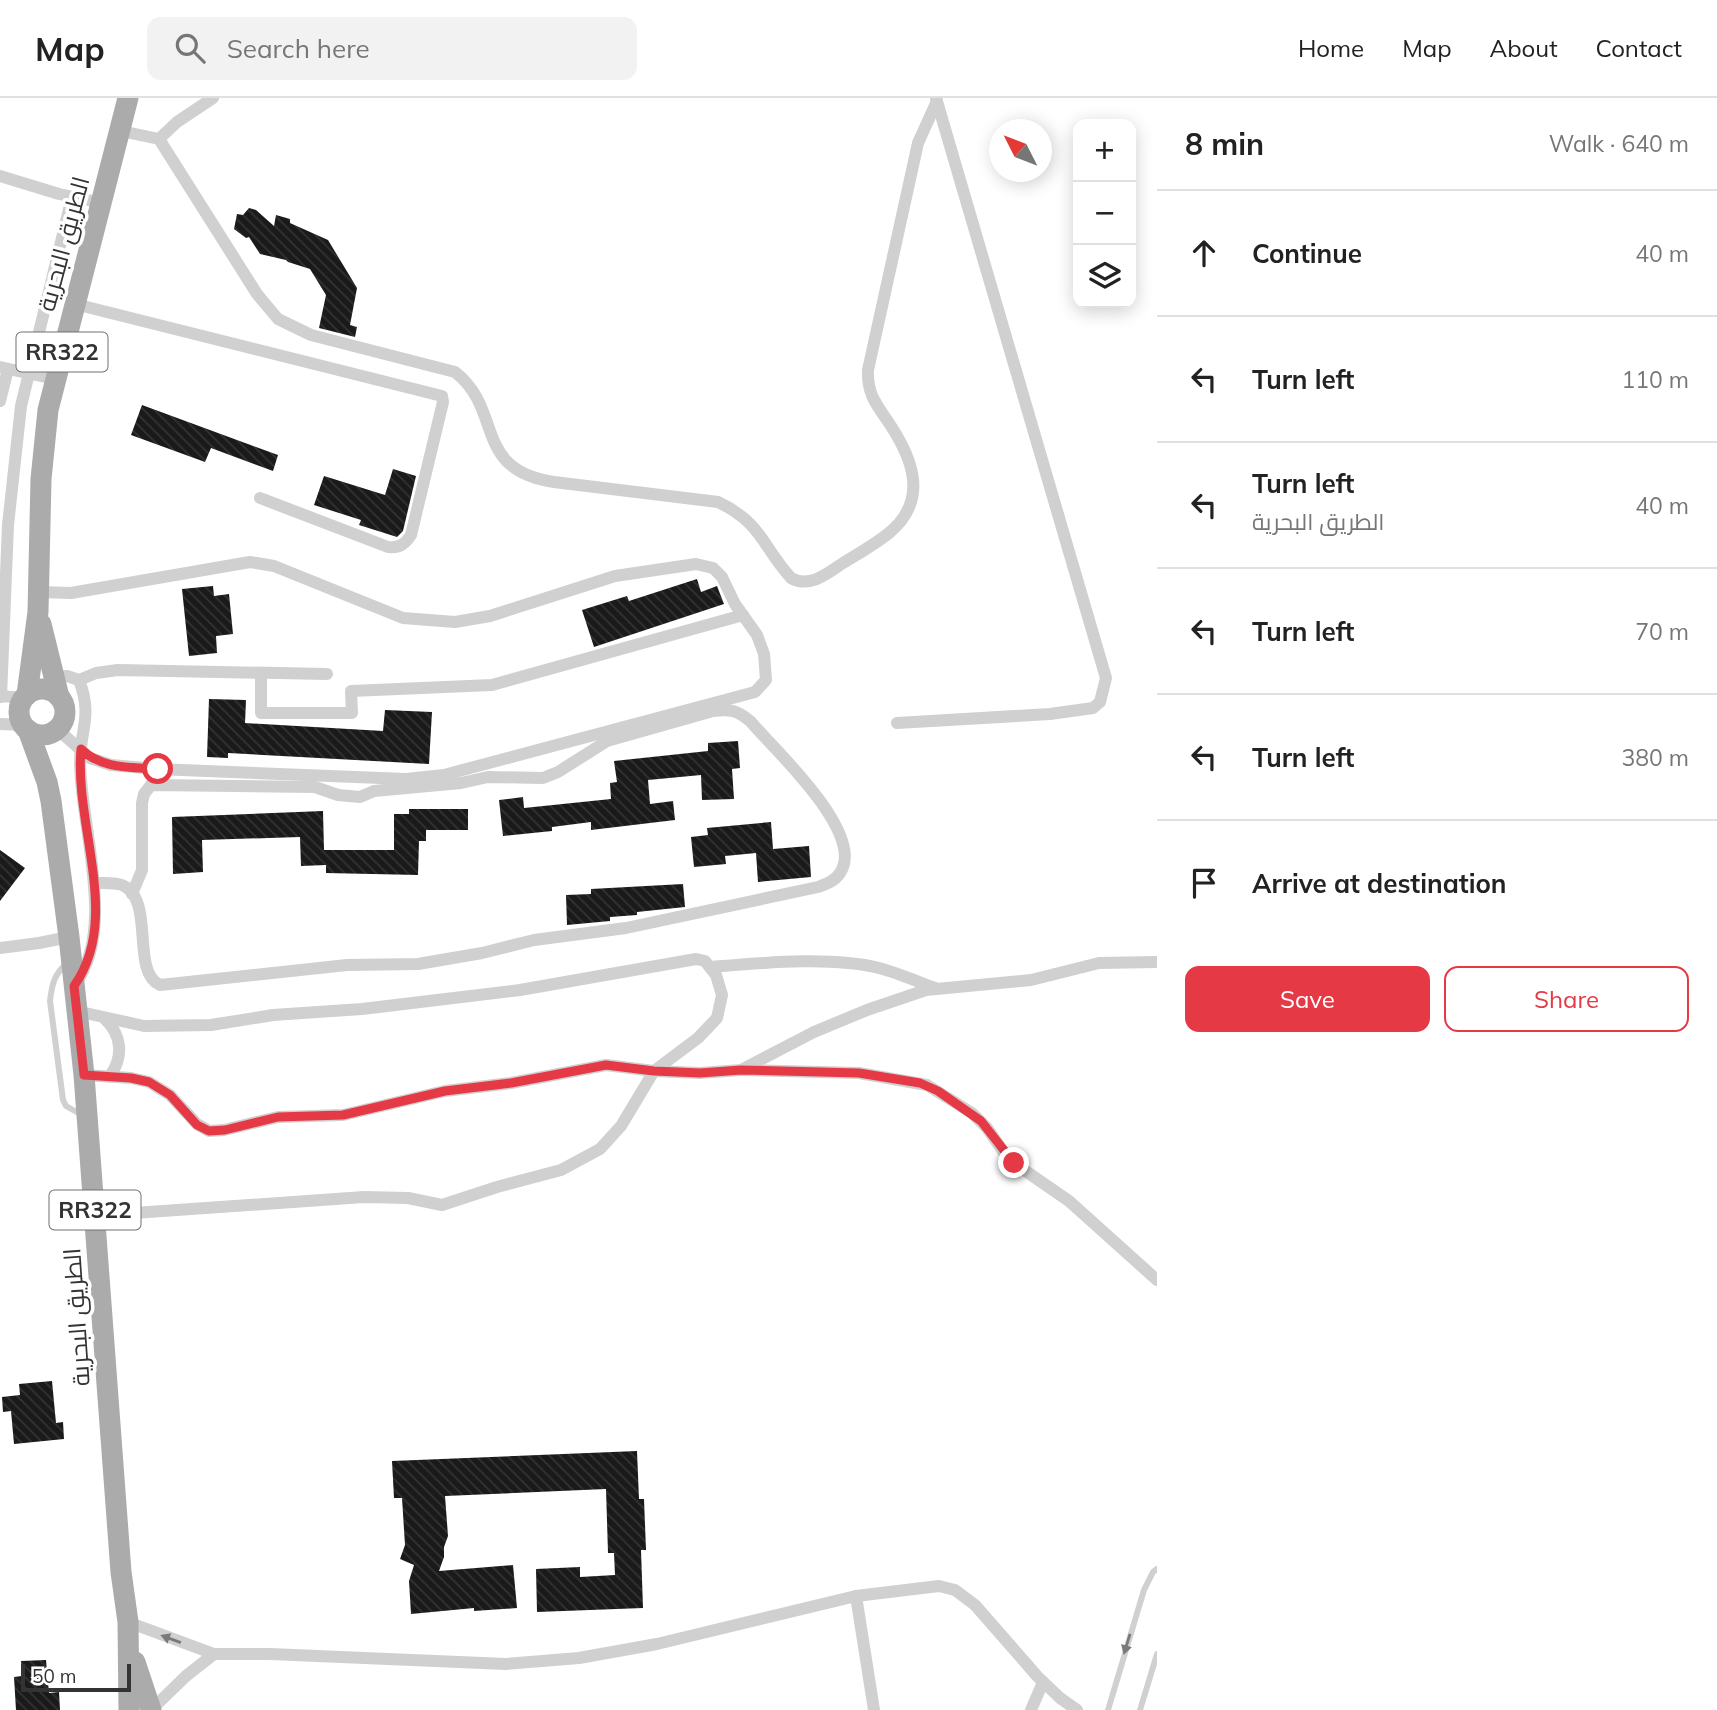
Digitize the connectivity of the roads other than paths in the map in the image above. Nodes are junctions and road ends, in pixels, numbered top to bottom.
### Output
1 (128, 98) edge
2 (213, 98) edge
3 (936, 99) edge
4 (121, 131) junction
5 (159, 139) junction
6 (0, 176) edge
7 (72, 197) junction
8 (102, 203) junction
9 (75, 304) junction
10 (4, 368) edge
11 (28, 374) junction
12 (55, 379) junction
13 (0, 401) edge
14 (260, 498) dead end
15 (38, 602) junction
16 (743, 615) junction
17 (261, 673) junction
18 (327, 674) dead end
19 (79, 680) junction
20 (57, 687) junction
21 (0, 696) edge
22 (25, 696) junction
23 (897, 723) dead end
24 (0, 724) edge
25 (25, 727) junction
26 (57, 729) junction
27 (81, 749) junction
28 (47, 782) junction
29 (94, 883) junction
30 (132, 894) junction
31 (69, 937) junction
32 (0, 948) edge
33 (70, 960) junction
34 (1157, 962) edge
35 (711, 967) junction
36 (74, 986) junction
37 (938, 989) junction
38 (76, 1011) junction
39 (104, 1018) junction
40 (741, 1070) junction
41 (654, 1071) junction
42 (84, 1075) junction
43 (110, 1076) junction
44 (87, 1118) junction
45 (96, 1218) junction
46 (1157, 1280) edge
47 (1157, 1569) edge
48 (856, 1596) junction
49 (128, 1631) junction
50 (214, 1654) junction
51 (1157, 1654) edge
52 (1043, 1682) junction
53 (130, 1710) edge
54 (151, 1710) edge
55 (874, 1710) edge
56 (1031, 1710) edge
57 (1077, 1710) edge
58 (1108, 1710) edge
59 (1140, 1710) edge

1 - 4 main road, الطريق البحرية / RR322
2 - 5 street
3 - 5 street
3 - 23 street
4 - 5 street
4 - 8 main road, الطريق البحرية / RR322
6 - 7 street
7 - 8 street
7 - 11 street
8 - 9 main road, الطريق البحرية / RR322
9 - 12 main road, الطريق البحرية / RR322
9 - 14 street
10 - 11 street
10 - 13 street
11 - 12 street
11 - 21 street
12 - 15 main road, الطريق البحرية / RR322
15 - 16 street
15 - 20 main road, RR322
15 - 22 main road, RR322
16 - 17 street
16 - 27 street
17 - 18 street
17 - 19 street
19 - 20 street
19 - 27 street
20 - 22 main road
20 - 26 main road, RR322
21 - 22 street
22 - 25 main road, RR322
24 - 25 street
25 - 26 main road
25 - 28 main road, الطريق البحرية / RR322
26 - 27 street
26 - 28 main road, الطريق البحرية / RR322
27 - 29 street
28 - 31 main road, الطريق البحرية / RR322
29 - 30 street
29 - 36 street
30 - 30 street
31 - 32 street
31 - 33 main road, الطريق البحرية / RR322
33 - 36 main road, الطريق البحرية / RR322
33 - 44 lane
34 - 37 street
35 - 37 street
35 - 39 street
35 - 41 street
36 - 38 main road, الطريق البحرية / RR322
37 - 40 street
38 - 39 street
38 - 42 main road, الطريق البحرية / RR322
39 - 43 street
40 - 41 street
40 - 46 street
41 - 43 street
41 - 45 street
42 - 43 street
42 - 44 main road, الطريق البحرية / RR322
44 - 45 main road, الطريق البحرية / RR322
45 - 49 main road, الطريق البحرية / RR322
47 -> 58 lane
48 - 50 street
48 - 52 street
48 - 55 street
50 -> 49 street
49 - 53 main road, RR322
49 - 54 main road, RR322
50 - 54 street
51 - 59 lane
52 - 56 street
52 - 57 street

